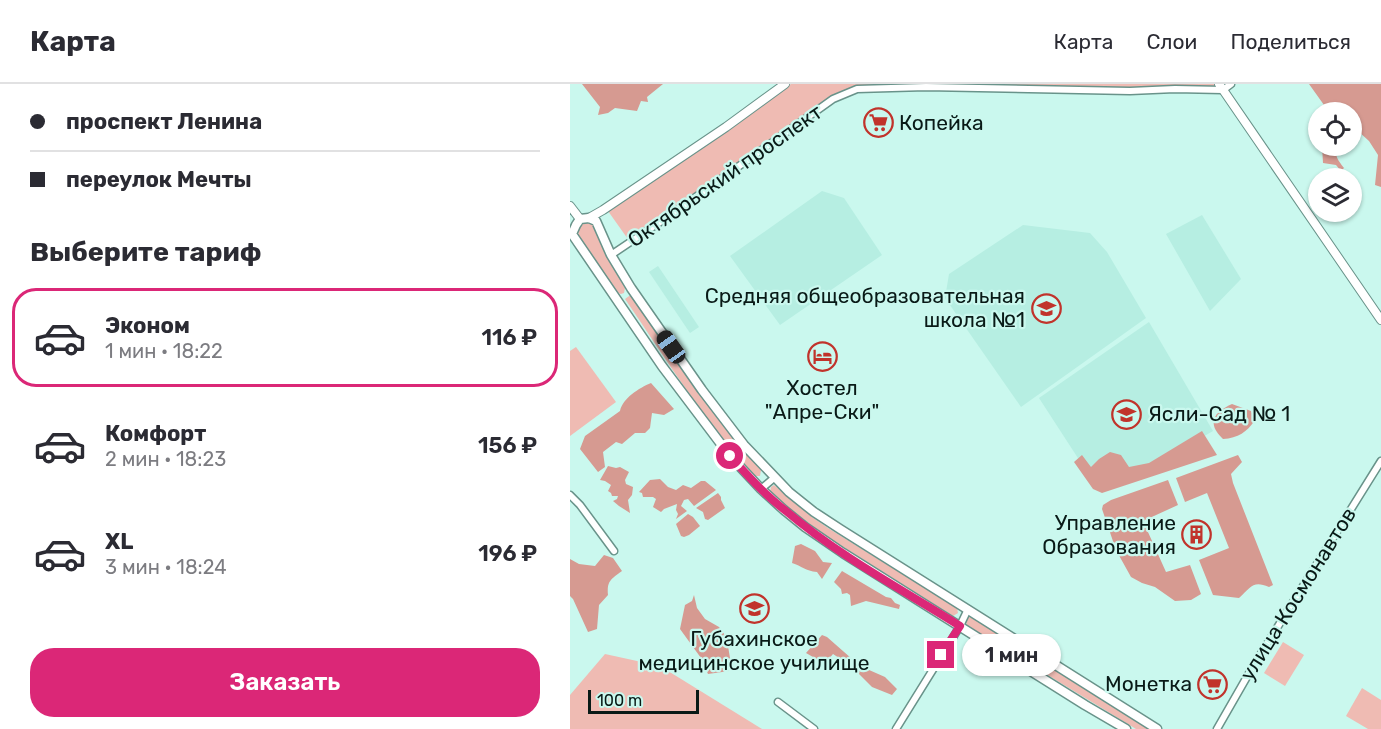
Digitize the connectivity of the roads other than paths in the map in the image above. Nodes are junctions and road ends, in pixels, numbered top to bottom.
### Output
1 (785, 84) edge
2 (1231, 84) edge
3 (1221, 87) edge
4 (570, 206) edge
5 (585, 219) junction
6 (571, 234) edge
7 (611, 255) junction
8 (631, 288) junction
9 (616, 298) junction
10 (1381, 320) edge
11 (1381, 461) edge
12 (774, 477) junction
13 (761, 489) junction
14 (570, 495) edge
15 (614, 551) dead end
16 (968, 609) junction
17 (960, 626) junction
18 (778, 702) dead end
19 (814, 729) edge
20 (896, 729) edge
21 (1126, 729) edge
22 (1157, 729) edge
23 (1217, 729) edge

1 - 5 street, Октябрьский проспект
2 - 3 street
3 - 7 street, Октябрьский проспект
3 - 10 street
4 - 5 street
5 - 6 main road
5 - 7 main road
6 - 9 main road
7 - 8 main road
8 - 9 main road
8 - 12 main road
9 - 13 main road
11 - 23 street, улица Космонавтов
12 - 13 street
12 - 16 main road
13 - 17 main road
14 - 15 street
16 - 17 street
16 - 22 main road
17 - 20 street
17 - 21 main road
18 - 19 street

